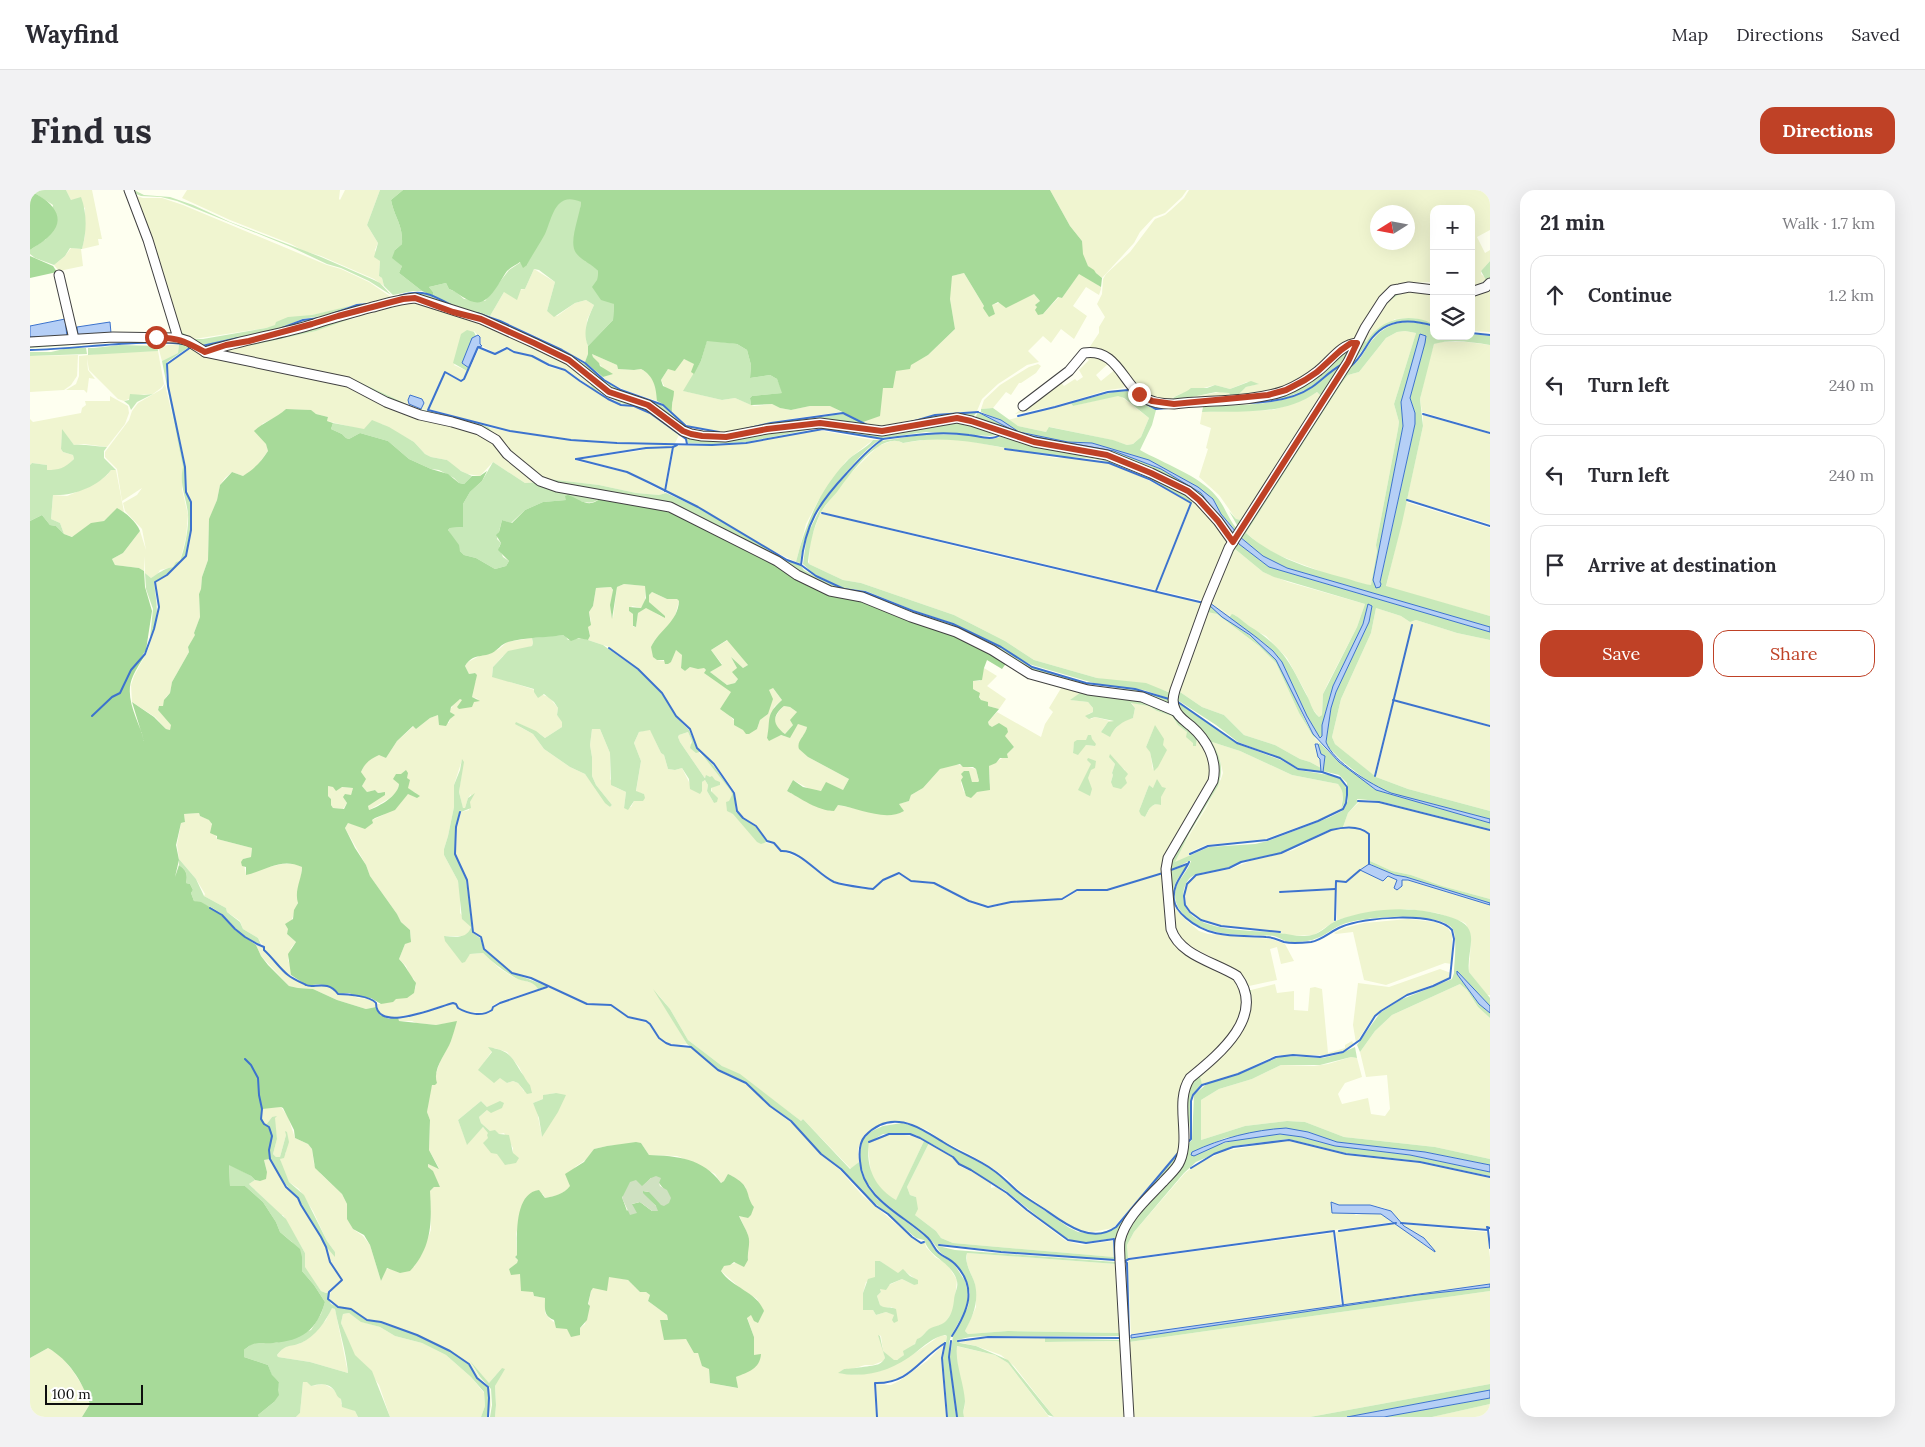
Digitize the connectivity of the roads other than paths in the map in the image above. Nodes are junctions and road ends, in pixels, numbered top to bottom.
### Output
1 (129, 190) edge
2 (59, 275) dead end
3 (1490, 283) edge
4 (1430, 290) edge
5 (1475, 291) edge
6 (178, 338) junction
7 (74, 339) junction
8 (30, 342) edge
9 (1357, 343) junction
10 (205, 352) junction
11 (1023, 406) dead end
12 (1233, 542) junction
13 (1175, 711) junction
14 (1129, 1417) edge

1 - 6 street
2 - 7 street
3 - 5 street
4 - 9 street
6 - 7 street
6 - 10 street
7 - 8 street
9 - 11 street
9 - 12 street
10 - 12 street
10 - 13 street
12 - 13 street
13 - 14 street

